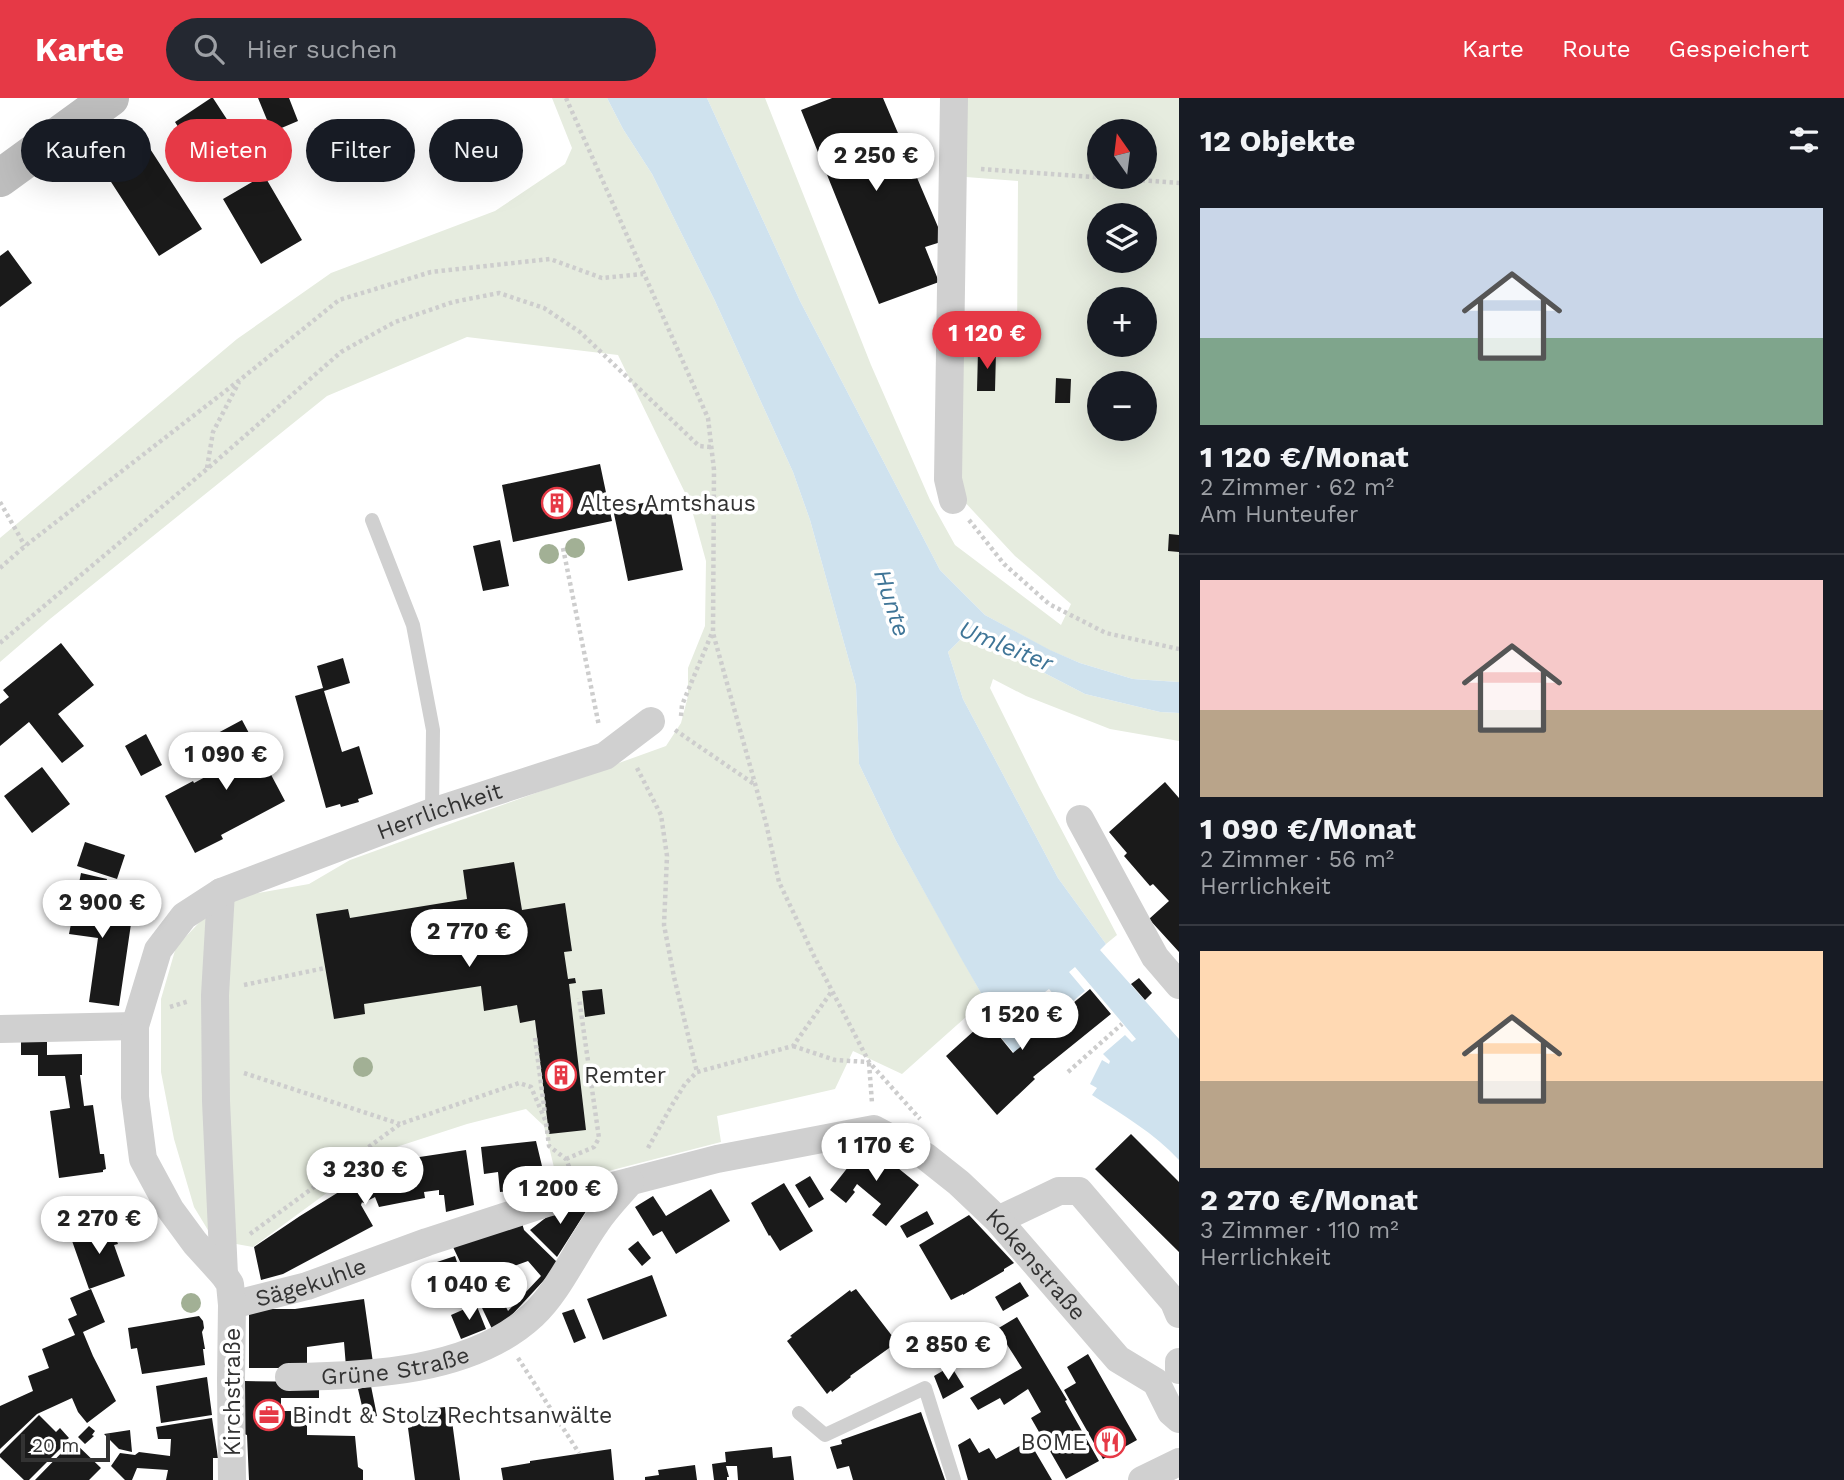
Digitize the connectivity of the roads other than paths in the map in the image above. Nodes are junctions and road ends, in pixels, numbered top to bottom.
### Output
1 (110, 98) edge
2 (954, 98) edge
3 (0, 178) edge
4 (953, 500) road end
5 (372, 520) dead end
6 (651, 721) dead end
7 (432, 812) junction
8 (1080, 820) dead end
9 (221, 892) junction
10 (1179, 985) edge
11 (135, 1026) junction
12 (0, 1029) edge
13 (874, 1129) joint
14 (630, 1182) junction
15 (998, 1220) junction
16 (224, 1275) junction
17 (232, 1305) junction
18 (1179, 1314) edge
19 (1179, 1362) edge
20 (1179, 1370) edge
21 (289, 1377) dead end
22 (799, 1413) dead end
23 (1179, 1419) edge
24 (1179, 1462) edge
25 (232, 1480) edge
26 (954, 1480) edge
27 (1142, 1480) edge

1 - 3 street
2 - 4 street
5 - 7 lane
6 - 7 street, Herrlichkeit
7 - 9 street, Herrlichkeit
8 - 10 street
9 - 11 street, Herrlichkeit
9 - 16 street, Herrlichkeit
11 - 12 street
11 - 16 street, Herrlichkeit
13 - 14 street, Sägekuhle
13 - 15 street, Kokenstraße
14 - 17 street, Sägekuhle
14 - 21 street, Grüne Straße
15 - 18 street
15 - 23 street, Kokenstraße
16 - 17 street, Herrlichkeit
17 - 25 street, Kirchstraße
19 - 20 street
22 - 26 lane
24 - 27 street

